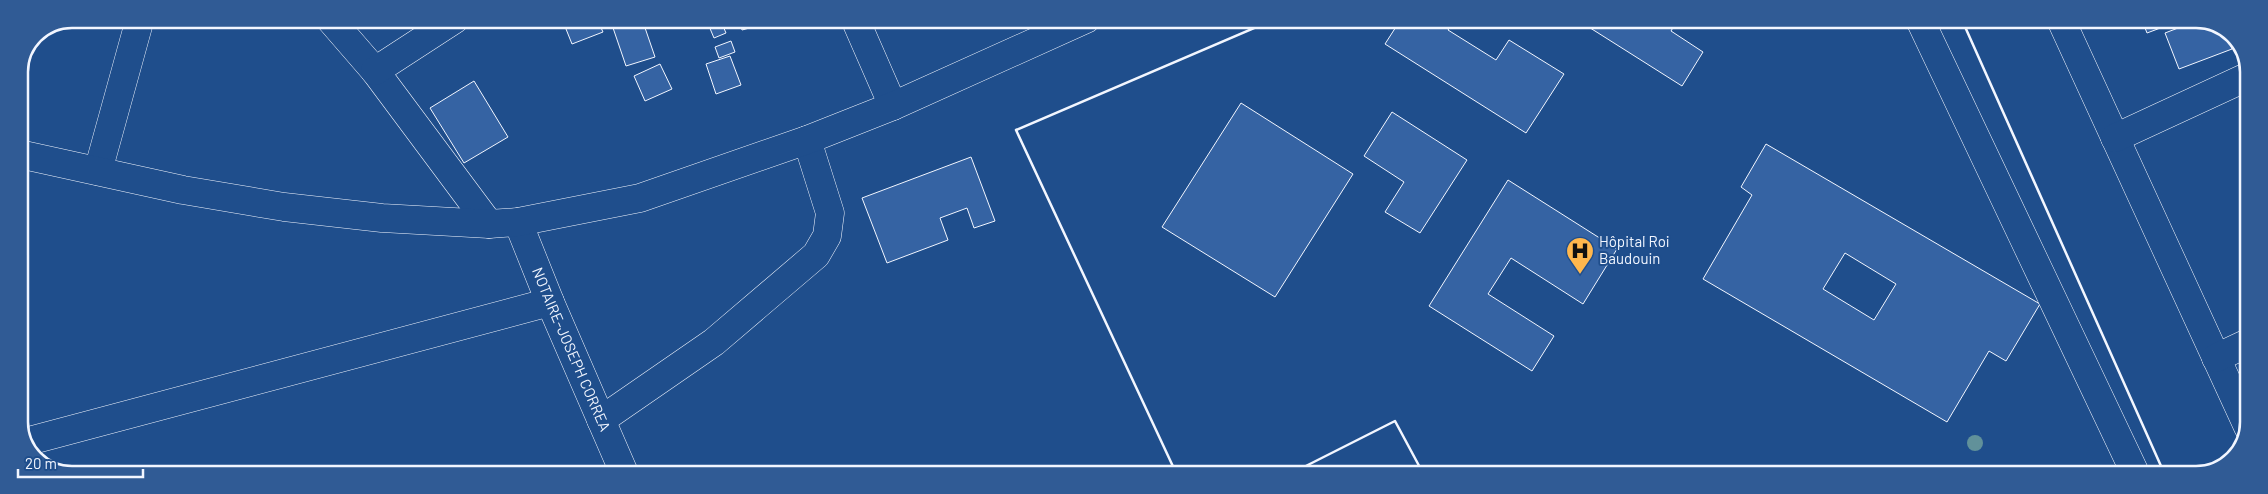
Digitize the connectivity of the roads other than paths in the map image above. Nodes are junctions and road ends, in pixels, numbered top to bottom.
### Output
1 (138, 28) edge
2 (338, 28) edge
3 (441, 28) edge
4 (859, 28) edge
5 (1066, 28) edge
6 (1924, 28) edge
7 (2065, 28) edge
8 (375, 71) junction
9 (2240, 80) edge
10 (892, 106) junction
11 (2115, 138) junction
12 (807, 140) junction
13 (28, 156) edge
14 (98, 171) junction
15 (518, 222) junction
16 (489, 224) junction
17 (550, 302) junction
18 (2240, 347) edge
19 (2216, 358) junction
20 (2240, 410) edge
21 (601, 420) junction
22 (32, 441) edge
23 (621, 466) edge
24 (2132, 466) edge

1 - 14 street
2 - 8 street
3 - 8 street
4 - 10 street
5 - 10 street
6 - 24 street
7 - 11 street
8 - 16 street
9 - 11 street
10 - 12 street
11 - 19 street
12 - 15 street
12 - 21 street
13 - 14 street
14 - 16 street
15 - 16 street
15 - 17 street, NOTAIRE-JOSEPH CORREA
17 - 21 street, NOTAIRE-JOSEPH CORREA
17 - 22 street
18 - 19 street
19 - 20 street
21 - 23 street, NOTAIRE-JOSEPH CORREA

